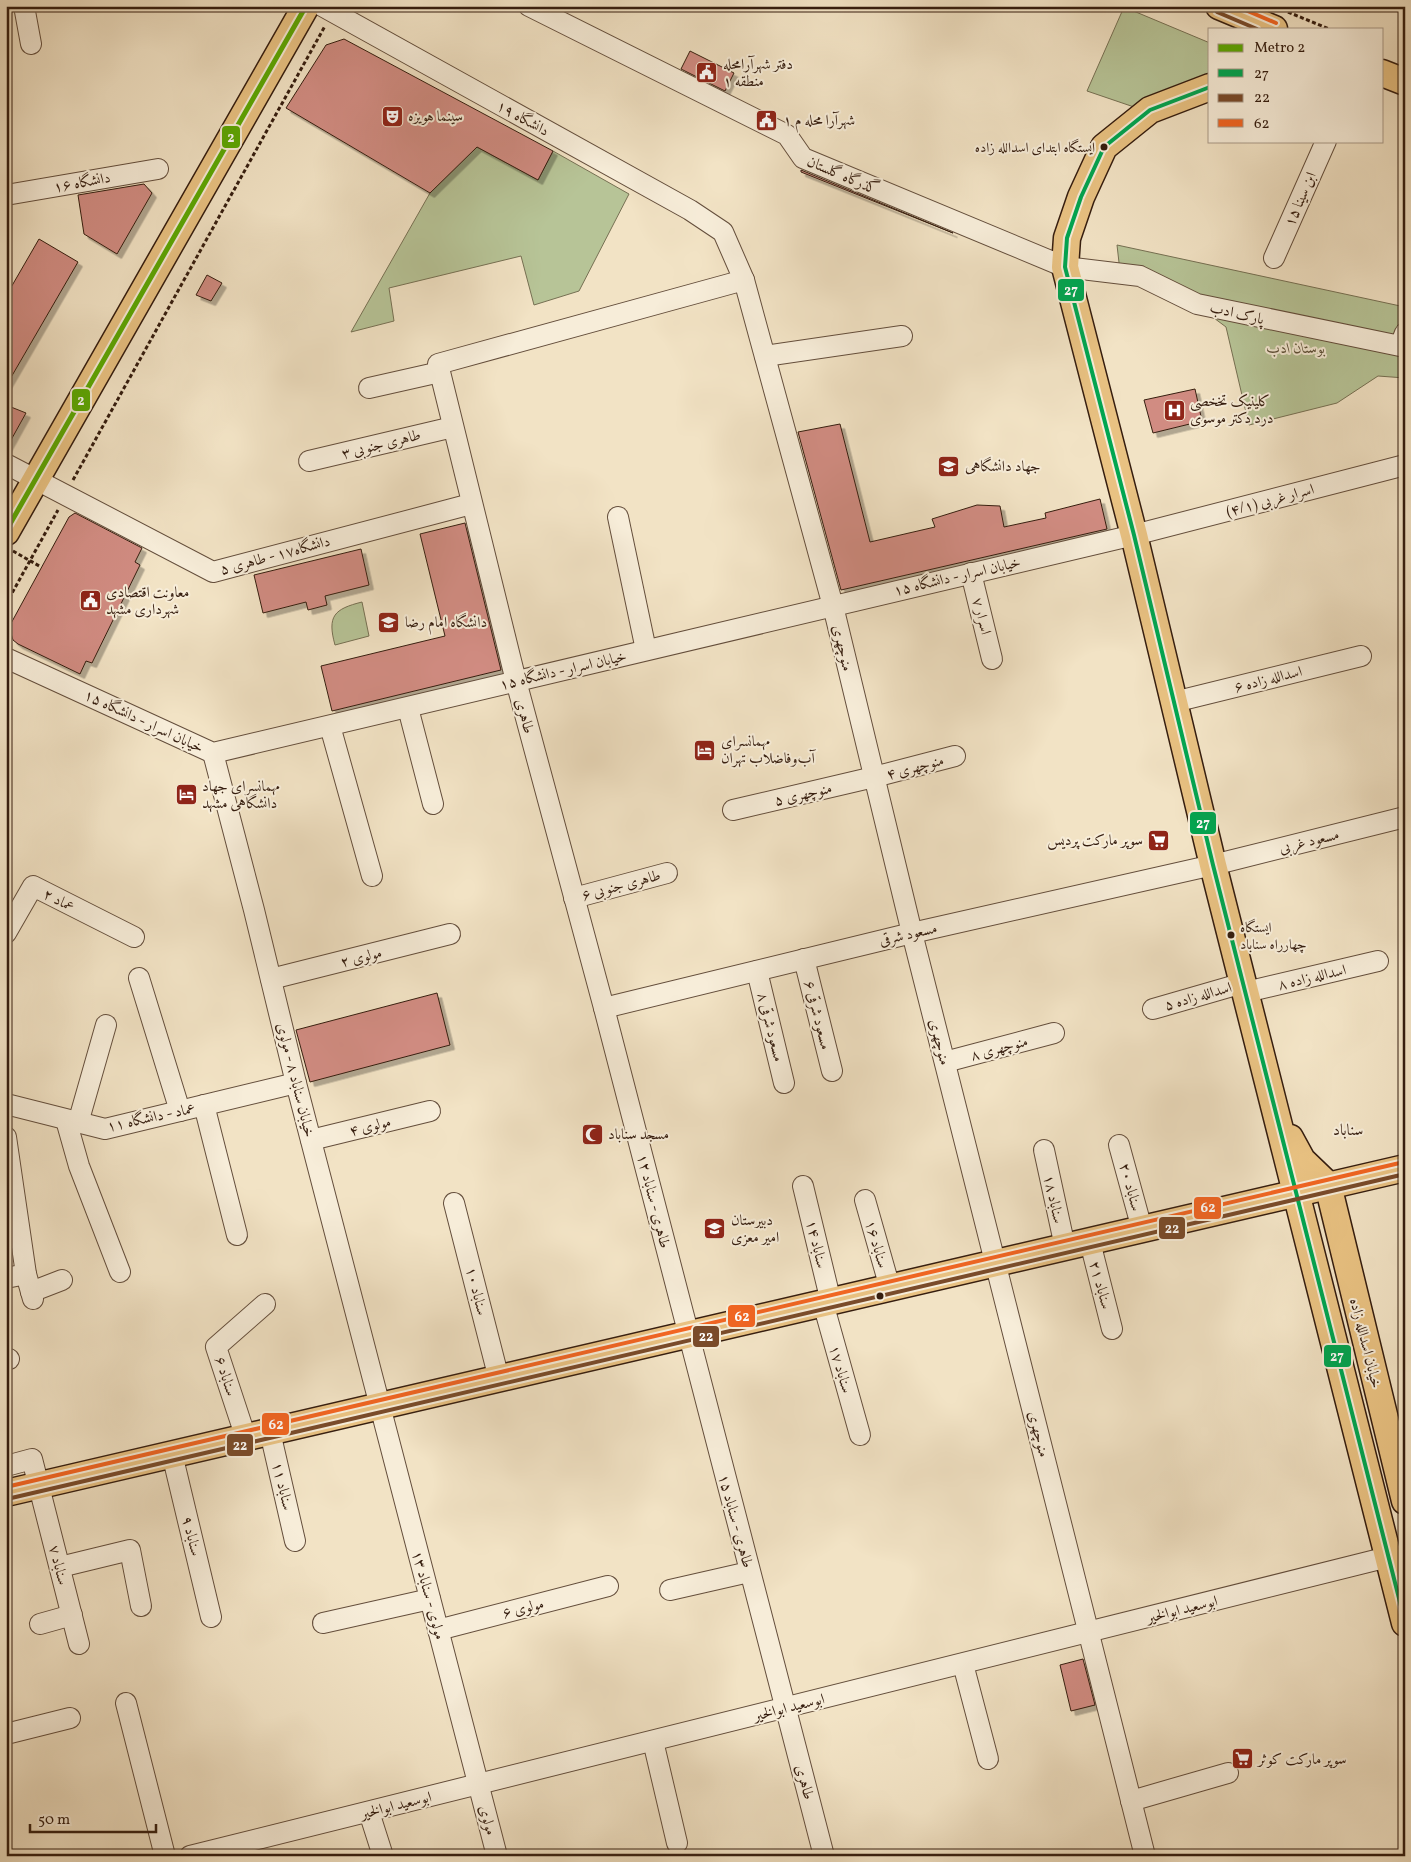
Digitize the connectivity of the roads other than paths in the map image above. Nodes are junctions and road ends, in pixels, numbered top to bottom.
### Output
1 (24, 6) edge
2 (306, 6) edge
3 (529, 6) edge
4 (1222, 7) edge
5 (327, 9) edge
6 (1278, 19) edge
7 (31, 44) dead end
8 (1208, 88) edge
9 (1326, 142) edge
10 (158, 169) dead end
11 (6, 195) edge
12 (723, 232) joint
13 (1274, 258) dead end
14 (1065, 267) junction
15 (744, 280) junction
16 (1405, 334) edge
17 (902, 336) dead end
18 (765, 356) junction
19 (439, 368) junction
20 (369, 388) dead end
21 (453, 427) junction
22 (309, 461) dead end
23 (6, 464) edge
24 (1405, 465) edge
25 (36, 480) junction
26 (471, 504) junction
27 (618, 517) dead end
28 (6, 532) edge
29 (1134, 535) junction
30 (971, 573) junction
31 (833, 606) junction
32 (646, 650) junction
33 (1361, 656) dead end
34 (6, 658) edge
35 (992, 658) dead end
36 (516, 681) junction
37 (1174, 702) junction
38 (408, 708) junction
39 (330, 726) junction
40 (213, 753) junction
41 (955, 756) dead end
42 (874, 778) junction
43 (434, 804) dead end
44 (733, 810) dead end
45 (1405, 817) edge
46 (1213, 865) junction
47 (667, 873) dead end
48 (372, 876) dead end
49 (574, 898) junction
50 (6, 933) edge
51 (912, 933) junction
52 (450, 934) dead end
53 (134, 937) dead end
54 (804, 959) junction
55 (1378, 961) dead end
56 (757, 971) junction
57 (139, 978) dead end
58 (271, 979) junction
59 (1244, 987) junction
60 (604, 1008) junction
61 (1153, 1009) dead end
62 (106, 1024) dead end
63 (1054, 1033) dead end
64 (945, 1062) junction
65 (832, 1071) dead end
66 (296, 1083) junction
67 (784, 1083) dead end
68 (6, 1104) edge
69 (204, 1106) junction
70 (1275, 1109) junction
71 (180, 1111) junction
72 (430, 1111) dead end
73 (72, 1121) junction
74 (6, 1137) edge
75 (311, 1140) junction
76 (1119, 1145) dead end
77 (1044, 1150) dead end
78 (1405, 1168) edge
79 (803, 1186) dead end
80 (1328, 1186) junction
81 (1297, 1193) junction
82 (865, 1200) dead end
83 (454, 1203) dead end
84 (1142, 1230) junction
85 (237, 1235) dead end
86 (1090, 1242) junction
87 (1065, 1247) junction
88 (996, 1263) junction
89 (120, 1272) dead end
90 (6, 1278) edge
91 (62, 1280) dead end
92 (30, 1288) junction
93 (890, 1288) junction
94 (827, 1303) junction
95 (265, 1304) dead end
96 (1112, 1329) dead end
97 (688, 1335) junction
98 (499, 1379) junction
99 (380, 1406) junction
100 (258, 1435) junction
101 (860, 1435) dead end
102 (172, 1454) junction
103 (6, 1466) edge
104 (39, 1485) junction
105 (6, 1493) edge
106 (1405, 1501) edge
107 (295, 1541) dead end
108 (1388, 1557) junction
109 (60, 1567) junction
110 (749, 1572) junction
111 (608, 1586) dead end
112 (670, 1590) dead end
113 (430, 1599) junction
114 (141, 1606) dead end
115 (72, 1615) junction
116 (211, 1617) dead end
117 (323, 1623) dead end
118 (1405, 1623) edge
119 (40, 1624) dead end
120 (438, 1630) junction
121 (1090, 1632) junction
122 (80, 1644) dead end
123 (963, 1664) junction
124 (126, 1703) dead end
125 (785, 1708) junction
126 (70, 1718) dead end
127 (6, 1734) edge
128 (654, 1741) junction
129 (988, 1759) dead end
130 (1228, 1773) dead end
131 (478, 1785) junction
132 (1131, 1801) junction
133 (370, 1812) junction
134 (677, 1843) dead end
135 (251, 1849) edge
136 (165, 1856) edge
137 (190, 1856) edge
138 (383, 1856) edge
139 (497, 1856) edge
140 (824, 1856) edge
141 (1144, 1856) edge

1 - 7 street
2 - 25 main road
3 - 14 street, گذرگاه گلستان
4 - 6 main road
5 - 12 street, دانشگاه ۱۹
8 - 14 main road, خیابان اسدالله زاده
9 - 13 street, ابن سینا ۱۵
10 - 11 street, دانشگاه ۱۶
12 - 15 street, منوچهری
14 - 16 street, پارک ادب
14 - 29 main road, خیابان اسدالله زاده
15 - 18 street, منوچهری
15 - 19 street
17 - 18 street
18 - 31 street, منوچهری
19 - 20 street
19 - 21 street, طاهری
21 - 22 street, طاهری جنوبی ۳
21 - 26 street, طاهری
23 - 25 street, دانشگاه۱۷ - طاهری ۵
24 - 29 street, اسرار غربی (۴/۱)
25 - 26 street, دانشگاه۱۷ - طاهری ۵
25 - 28 main road
26 - 36 street, طاهری
27 - 32 street
29 - 30 street, خیابان اسرار - دانشگاه ۱۵
29 - 37 main road, خیابان اسدالله زاده
30 - 31 street, خیابان اسرار - دانشگاه ۱۵
30 - 35 street, اسرار ۷
31 - 32 street, خیابان اسرار - دانشگاه ۱۵
31 - 42 street, منوچهری
32 - 36 street, خیابان اسرار - دانشگاه ۱۵
33 - 37 street, اسدالله زاده ۶
34 - 40 street, خیابان اسرار - دانشگاه ۱۵
36 - 38 street, خیابان اسرار - دانشگاه ۱۵
36 - 49 street, طاهری
37 - 46 main road, خیابان اسدالله زاده
38 - 39 street, خیابان اسرار - دانشگاه ۱۵
38 - 43 street
39 - 40 street, خیابان اسرار - دانشگاه ۱۵
39 - 48 street
40 - 58 street, خیابان سناباد ۸ - مولوی
41 - 42 street, منوچهری ۴
42 - 44 street, منوچهری ۵
42 - 51 street, منوچهری
45 - 46 street, مسعود غربی
46 - 51 street, مسعود شرقی
46 - 59 main road, خیابان اسدالله زاده
47 - 49 street, طاهری جنوبی ۶
49 - 60 street, طاهری
50 - 53 street, عماد ۲
51 - 54 street, مسعود شرقی
51 - 64 street, منوچهری
52 - 58 street, مولوی ۲
54 - 56 street, مسعود شرقی
54 - 65 street, مسعود شرقی ۶
55 - 59 street, اسدالله زاده ۸
56 - 60 street, مسعود شرقی
56 - 67 street, مسعود شرقی ۸
57 - 71 street
58 - 66 street, خیابان سناباد ۸ - مولوی
59 - 61 street, اسدالله زاده ۵
59 - 70 main road, خیابان اسدالله زاده
60 - 97 street, طاهری - سناباد ۱۲
62 - 73 street
63 - 64 street, منوچهری ۸
64 - 88 street, منوچهری
66 - 69 street, عماد - دانشگاه ۱۱
66 - 75 street, خیابان سناباد ۸ - مولوی
68 - 73 street, عماد - دانشگاه ۱۱
69 - 71 street, عماد - دانشگاه ۱۱
69 - 85 street
70 - 80 main road
70 - 81 main road, خیابان اسدالله زاده
71 - 73 street, عماد - دانشگاه ۱۱
72 - 75 street, مولوی ۴
73 - 89 street
74 - 92 street
75 - 99 street, خیابان سناباد ۸ - مولوی
76 - 84 street, سناباد ۲۰
77 - 87 street, سناباد ۱۸
78 - 80 main road
79 - 94 street, سناباد ۱۴
80 - 81 main road
80 - 106 main road, خیابان اسدالله زاده
81 - 84 main road
81 - 108 main road, خیابان اسدالله زاده
82 - 93 street, سناباد ۱۶
83 - 98 street, سناباد ۱۰
84 - 86 main road
86 - 87 main road
86 - 96 street, سناباد ۲۱
87 - 88 main road
88 - 93 main road
88 - 121 street, منوچهری
90 - 92 street
91 - 92 street
93 - 94 main road
94 - 97 main road
94 - 101 street, سناباد ۱۷
95 - 100 street, سناباد ۶
97 - 98 main road
97 - 110 street, طاهری - سناباد ۱۵
98 - 99 main road
99 - 100 main road
99 - 113 street, مولوی - سناباد ۱۳
100 - 102 main road
100 - 107 street, سناباد ۱۱
102 - 104 main road
102 - 116 street, سناباد ۹
103 - 104 street, سناباد ۷
104 - 105 main road
104 - 109 street, سناباد ۷
108 - 118 main road, خیابان اسدالله زاده
108 - 121 street, ابوسعید ابوالخیر
109 - 114 street
109 - 115 street, سناباد ۷
110 - 112 street
110 - 125 street, طاهری - سناباد ۱۵
111 - 120 street, مولوی ۶
113 - 117 street
113 - 120 street, مولوی - سناباد ۱۳
115 - 119 street
115 - 122 street, سناباد ۷
120 - 131 street, مولوی - سناباد ۱۳
121 - 123 street, ابوسعید ابوالخیر
121 - 132 street, منوچهری
123 - 125 street, ابوسعید ابوالخیر
123 - 129 street
124 - 136 street
125 - 128 street, ابوسعید ابوالخیر
125 - 140 street, طاهری
126 - 127 street
128 - 131 street, ابوسعید ابوالخیر
128 - 134 street
130 - 132 street
131 - 133 street, ابوسعید ابوالخیر
131 - 139 street, مولوی
132 - 141 street, منوچهری
133 - 135 street, ابوسعید ابوالخیر
133 - 138 street
135 - 137 street, ابوسعید ابوالخیر

